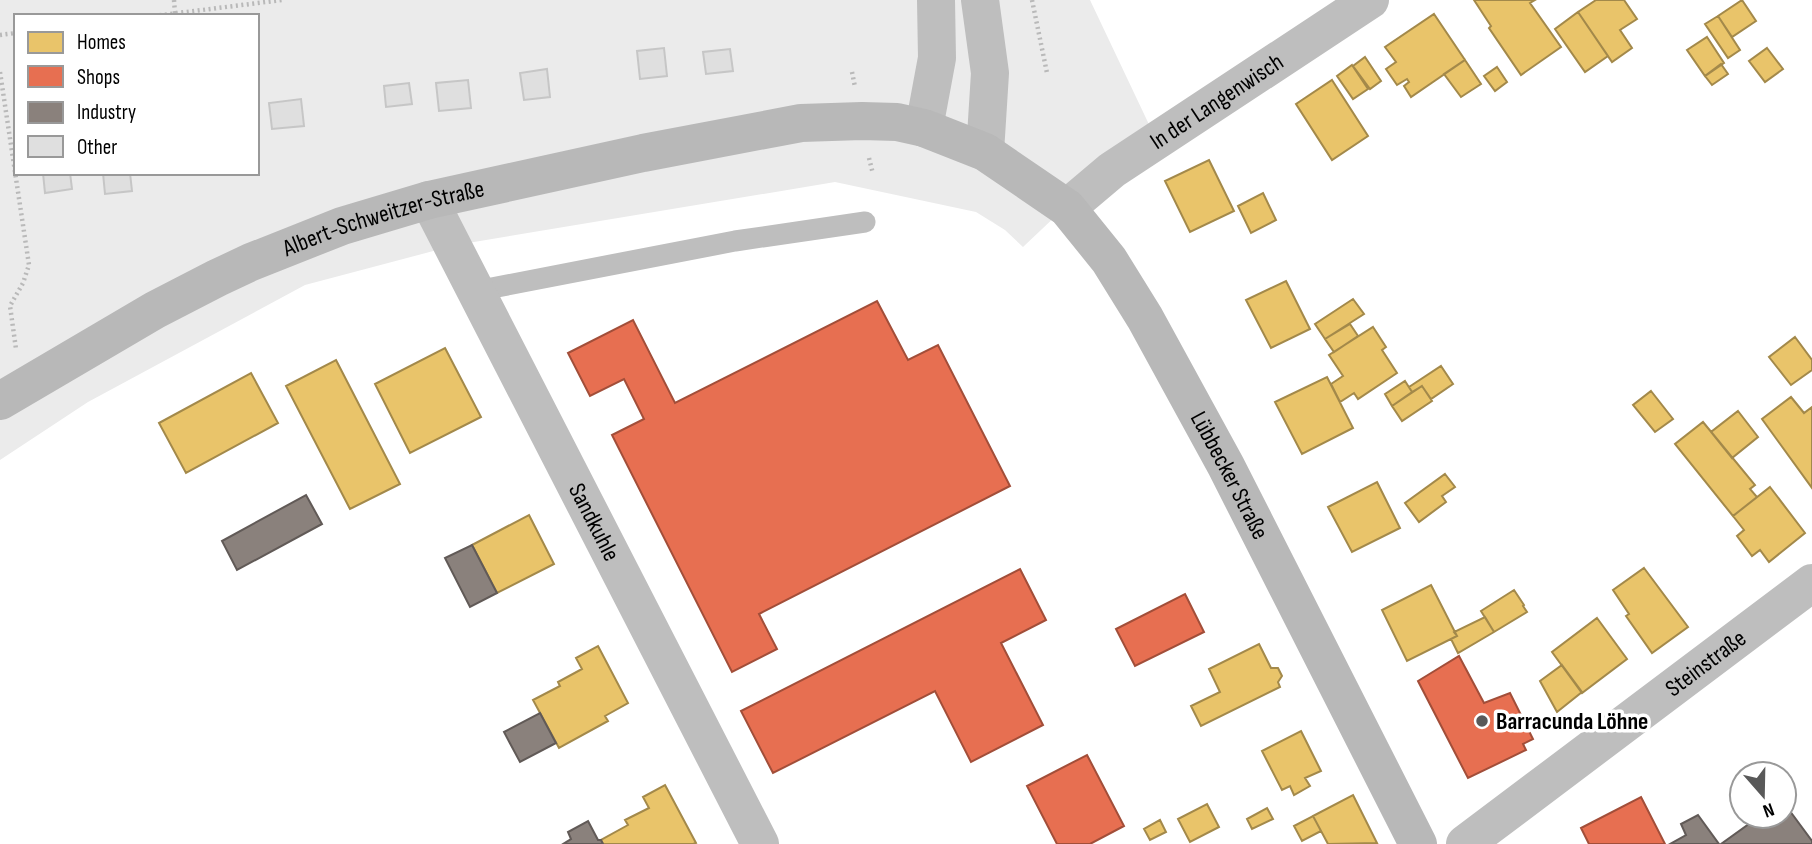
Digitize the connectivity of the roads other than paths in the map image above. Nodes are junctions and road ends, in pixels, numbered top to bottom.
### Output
1 (936, 0) edge
2 (980, 0) edge
3 (1370, 0) edge
4 (801, 123) joint
5 (924, 128) junction
6 (985, 152) junction
7 (429, 200) junction
8 (1067, 208) junction
9 (865, 222) dead end
10 (476, 290) junction
11 (0, 401) edge
12 (1812, 583) edge
13 (760, 844) edge
14 (1418, 844) edge
15 (1465, 844) edge

1 - 5 street
2 - 6 street
3 - 8 street, In der Langenwisch
4 - 5 main road, Lübbecker Straße
4 - 7 main road, Albert-Schweitzer-Straße
5 - 6 main road, Lübbecker Straße
6 - 8 main road, Lübbecker Straße
7 - 10 street, Sandkuhle
7 - 11 main road, Albert-Schweitzer-Straße
8 - 14 main road, Lübbecker Straße
9 - 10 lane
10 - 13 street, Sandkuhle
12 - 15 street, Steinstraße

